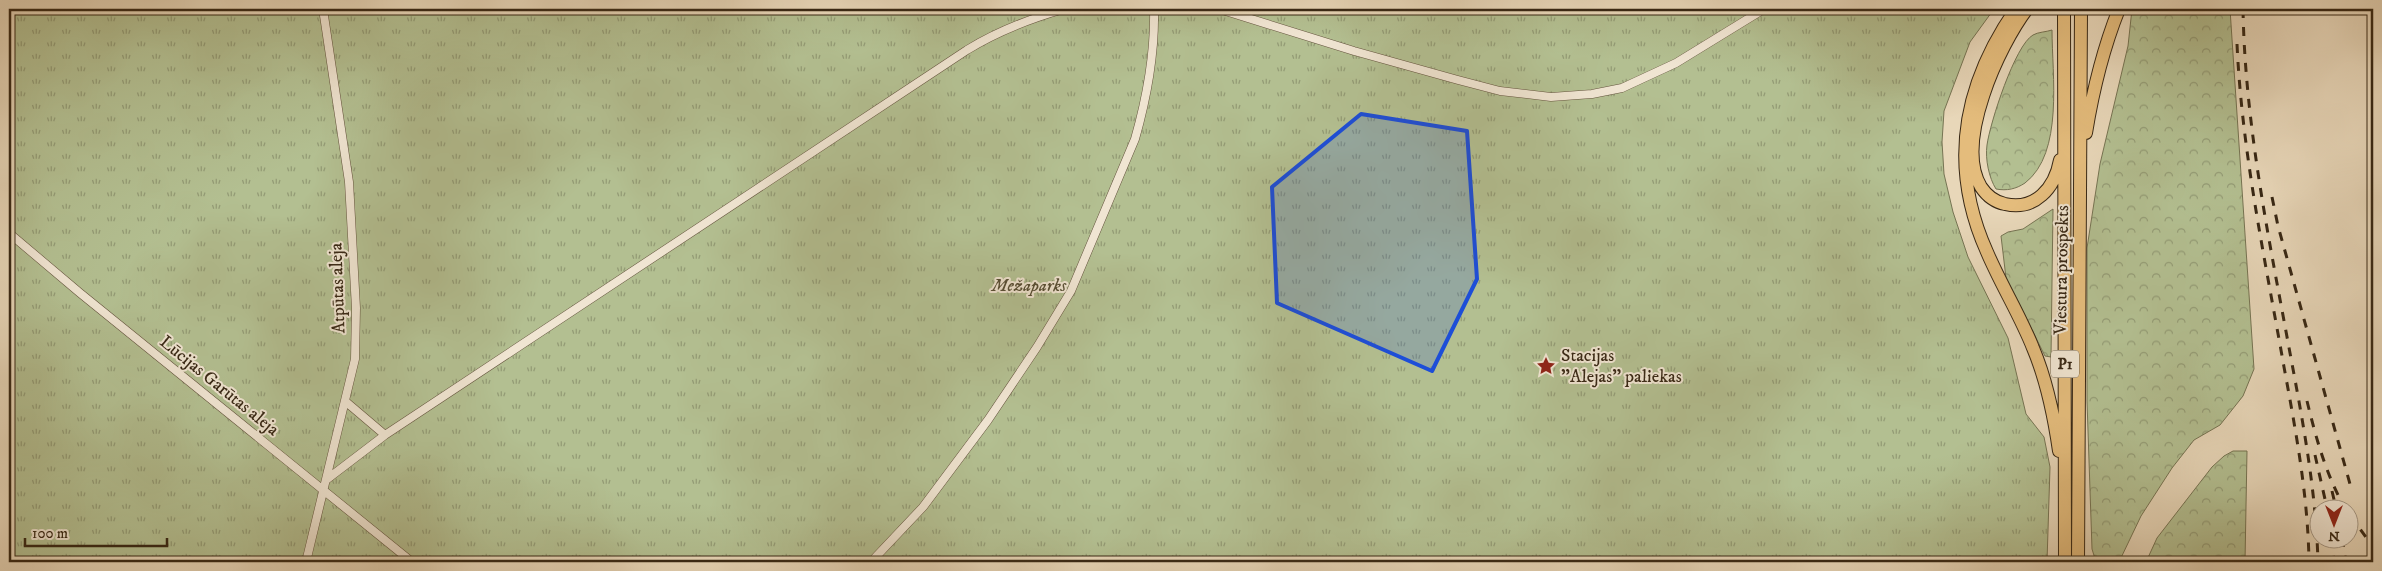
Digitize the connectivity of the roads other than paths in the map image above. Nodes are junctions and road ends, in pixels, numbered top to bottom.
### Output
1 (323, 9) edge
2 (1064, 9) edge
3 (1154, 9) edge
4 (1219, 9) edge
5 (1764, 9) edge
6 (2016, 9) edge
7 (2027, 9) edge
8 (2120, 9) edge
9 (2064, 10) edge
10 (2081, 10) edge
11 (1972, 128) junction
12 (2064, 141) junction
13 (2080, 188) junction
14 (9, 233) edge
15 (345, 401) junction
16 (386, 435) junction
17 (326, 480) junction
18 (323, 490) junction
19 (2066, 498) junction
20 (306, 562) edge
21 (412, 562) edge
22 (871, 562) edge
23 (2065, 562) edge
24 (2078, 562) edge

1 - 15 street, Atpūtas aleja
2 - 16 street
3 - 22 street
4 - 5 street
6 - 11 main road
7 - 11 main road
8 - 13 main road
9 - 10 main road
9 - 12 main road, Viestura prospekts / P1
10 - 13 main road, Viestura prospekts / P1
11 - 12 main road
11 - 19 main road
12 - 19 main road, Viestura prospekts / P1
13 - 24 main road, Viestura prospekts / P1
14 - 18 street, Lūcijas Garūtas aleja
15 - 16 street
15 - 17 street, Atpūtas aleja
16 - 17 street
17 - 18 street, Atpūtas aleja
18 - 20 street, Atpūtas aleja
18 - 21 street, Lūcijas Garūtas aleja
19 - 23 main road, Viestura prospekts / P1

